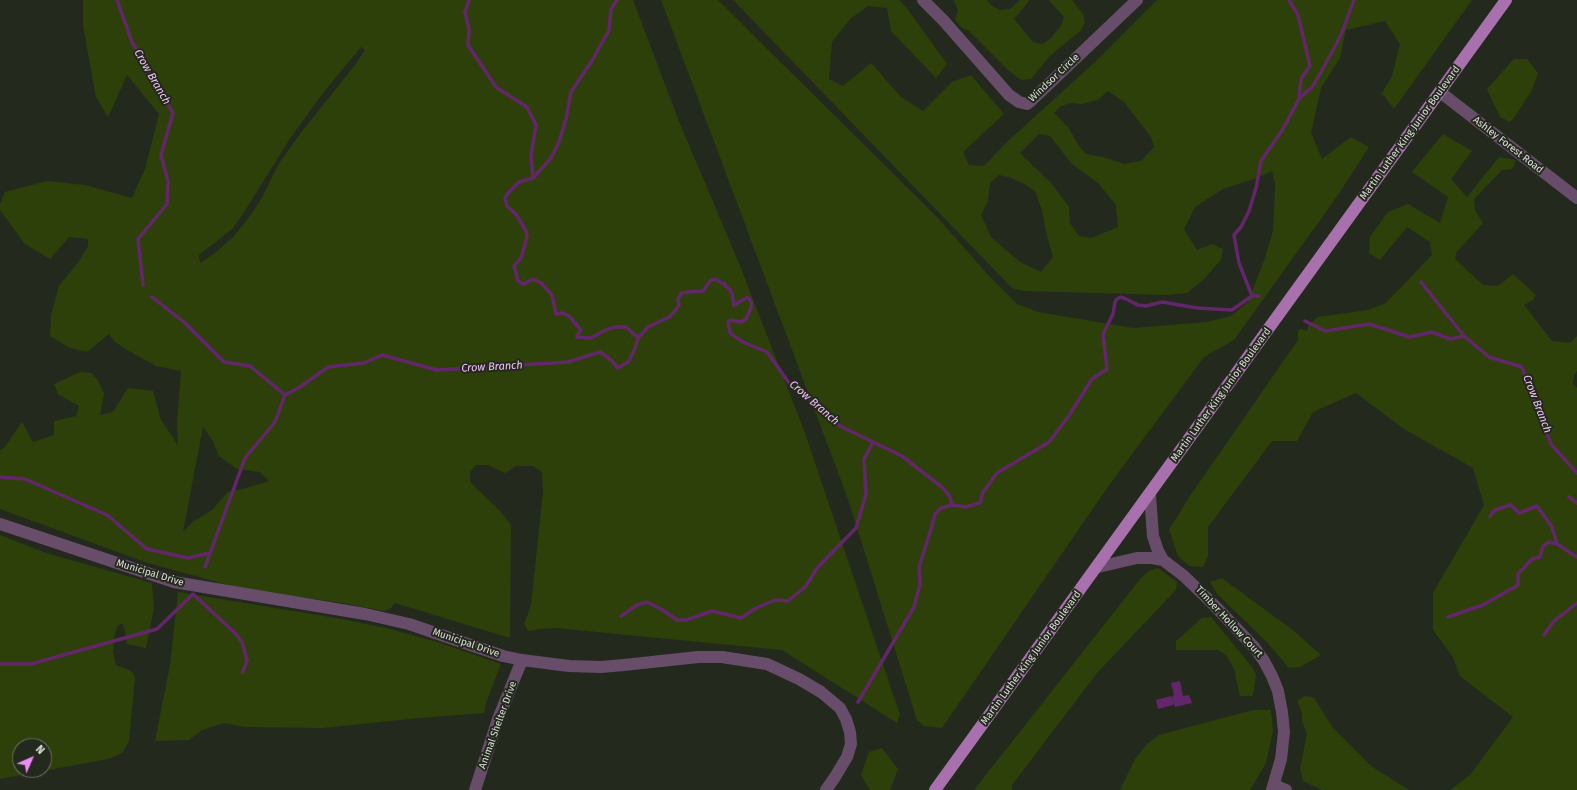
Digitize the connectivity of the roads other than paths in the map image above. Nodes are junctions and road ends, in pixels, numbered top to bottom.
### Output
1 (923, 0) edge
2 (1137, 0) edge
3 (1506, 0) edge
4 (1440, 92) junction
5 (1577, 198) edge
6 (1150, 495) junction
7 (0, 524) edge
8 (1163, 560) junction
9 (1098, 567) junction
10 (522, 660) junction
11 (1273, 787) edge
12 (475, 790) edge
13 (826, 790) edge
14 (935, 790) edge
15 (1286, 790) edge

1 - 2 street, Windsor Circle
3 - 4 main road, Martin Luther King Junior Boulevard
4 - 5 street, Ashley Forest Road
4 - 6 main road, Martin Luther King Junior Boulevard
6 - 8 street, Timber Hollow Court
6 - 9 main road, Martin Luther King Junior Boulevard
7 - 10 street, Municipal Drive
8 - 9 street
8 - 11 street, Timber Hollow Court
9 - 14 main road, Martin Luther King Junior Boulevard
10 - 12 street, Animal Shelter Drive
10 - 13 street, Municipal Drive
11 - 15 street

